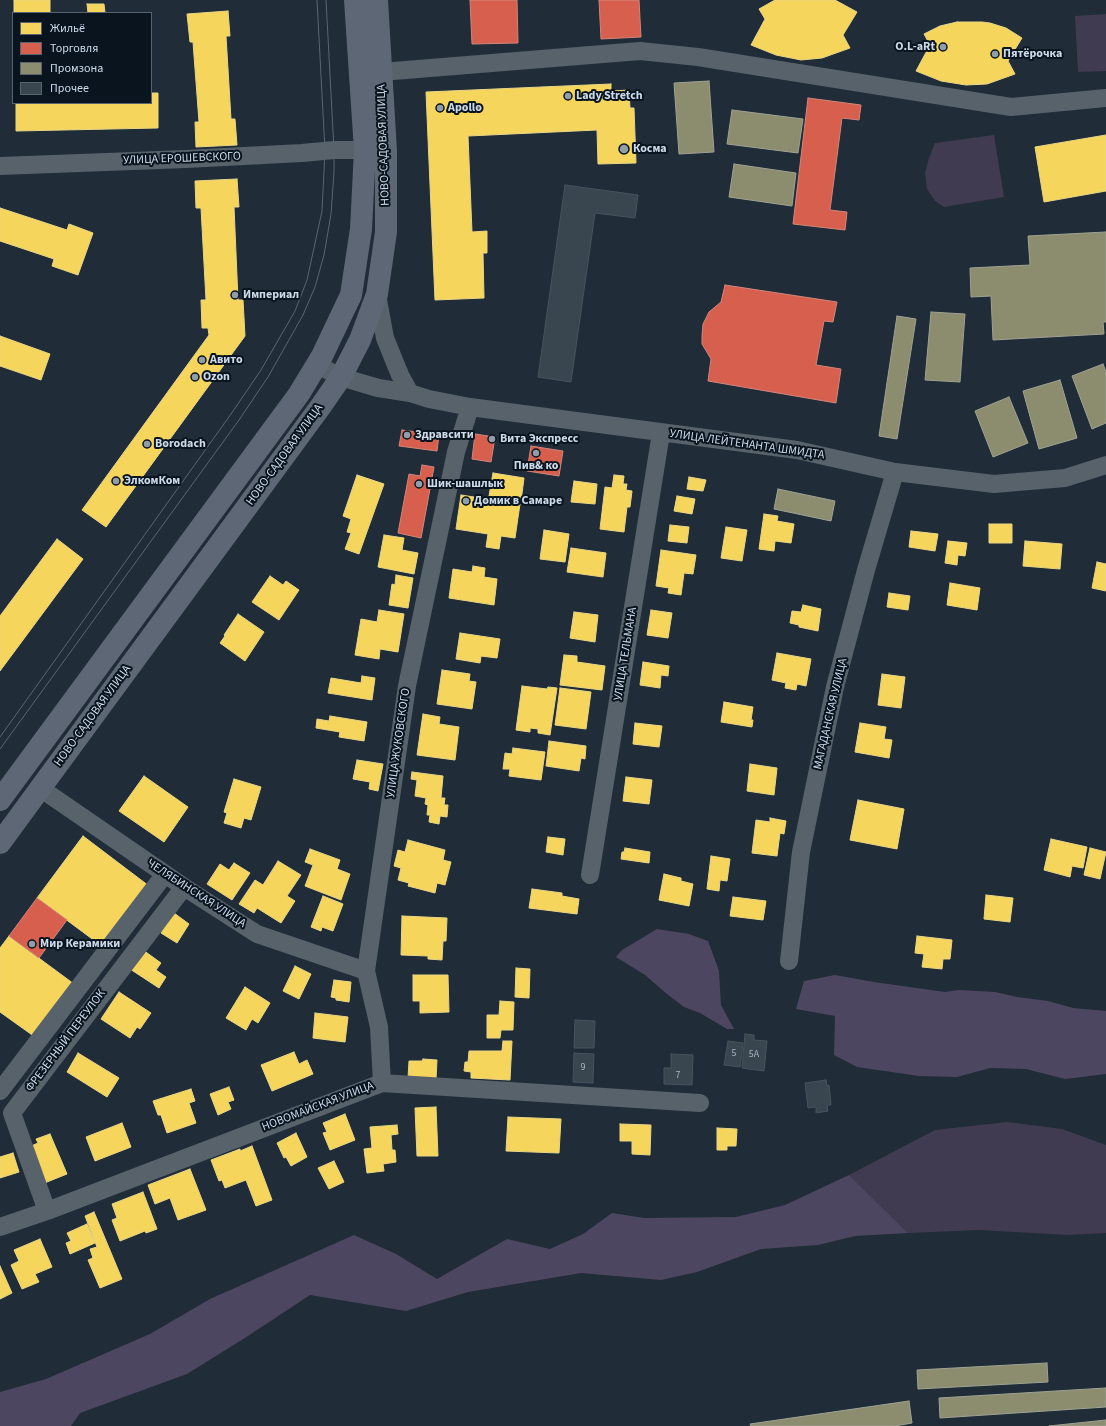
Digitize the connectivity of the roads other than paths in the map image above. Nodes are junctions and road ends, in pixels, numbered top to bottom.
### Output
1 (355, 0) edge
2 (377, 0) edge
3 (381, 72) junction
4 (1106, 98) edge
5 (365, 150) junction
6 (0, 166) edge
7 (377, 294) junction
8 (317, 365) junction
9 (340, 377) junction
10 (410, 394) junction
11 (470, 407) junction
12 (661, 433) junction
13 (1106, 465) edge
14 (895, 472) junction
15 (40, 788) junction
16 (0, 800) edge
17 (0, 842) edge
18 (165, 874) junction
19 (590, 875) dead end
20 (184, 887) junction
21 (789, 961) dead end
22 (366, 971) junction
23 (382, 1083) junction
24 (0, 1091) edge
25 (700, 1103) dead end
26 (47, 1211) junction
27 (0, 1227) edge

1 - 5 main road, НОВО-САДОВАЯ УЛИЦА
2 - 3 main road, НОВО-САДОВАЯ УЛИЦА
3 - 4 street
3 - 7 main road, НОВО-САДОВАЯ УЛИЦА
5 - 6 street, УЛИЦА ЕРОШЕВСКОГО
5 - 8 main road, НОВО-САДОВАЯ УЛИЦА
7 - 9 main road, НОВО-САДОВАЯ УЛИЦА
7 - 10 street
8 - 9 street, УЛИЦА ЛЕЙТЕНАНТА ШМИДТА
8 - 16 main road, НОВО-САДОВАЯ УЛИЦА
9 - 10 street, УЛИЦА ЛЕЙТЕНАНТА ШМИДТА
9 - 15 main road, НОВО-САДОВАЯ УЛИЦА
10 - 11 street, УЛИЦА ЛЕЙТЕНАНТА ШМИДТА
11 - 12 street, УЛИЦА ЛЕЙТЕНАНТА ШМИДТА
11 - 22 street, УЛИЦА ЖУКОВСКОГО
12 - 14 street, УЛИЦА ЛЕЙТЕНАНТА ШМИДТА
12 - 19 street, УЛИЦА ТЕЛЬМАНА
13 - 14 street, УЛИЦА ЛЕЙТЕНАНТА ШМИДТА
14 - 21 street, МАГАДАНСКАЯ УЛИЦА
15 - 17 main road, НОВО-САДОВАЯ УЛИЦА
15 - 18 street, ЧЕЛЯБИНСКАЯ УЛИЦА
18 - 20 street, ЧЕЛЯБИНСКАЯ УЛИЦА
18 - 24 street
20 - 22 street, ЧЕЛЯБИНСКАЯ УЛИЦА
20 - 26 street, ФРЕЗЕРНЫЙ ПЕРЕУЛОК
22 - 23 street, УЛИЦА ЖУКОВСКОГО
23 - 25 street, НОВОМАЙСКАЯ УЛИЦА
23 - 26 street, НОВОМАЙСКАЯ УЛИЦА
26 - 27 street, НОВОМАЙСКАЯ УЛИЦА

